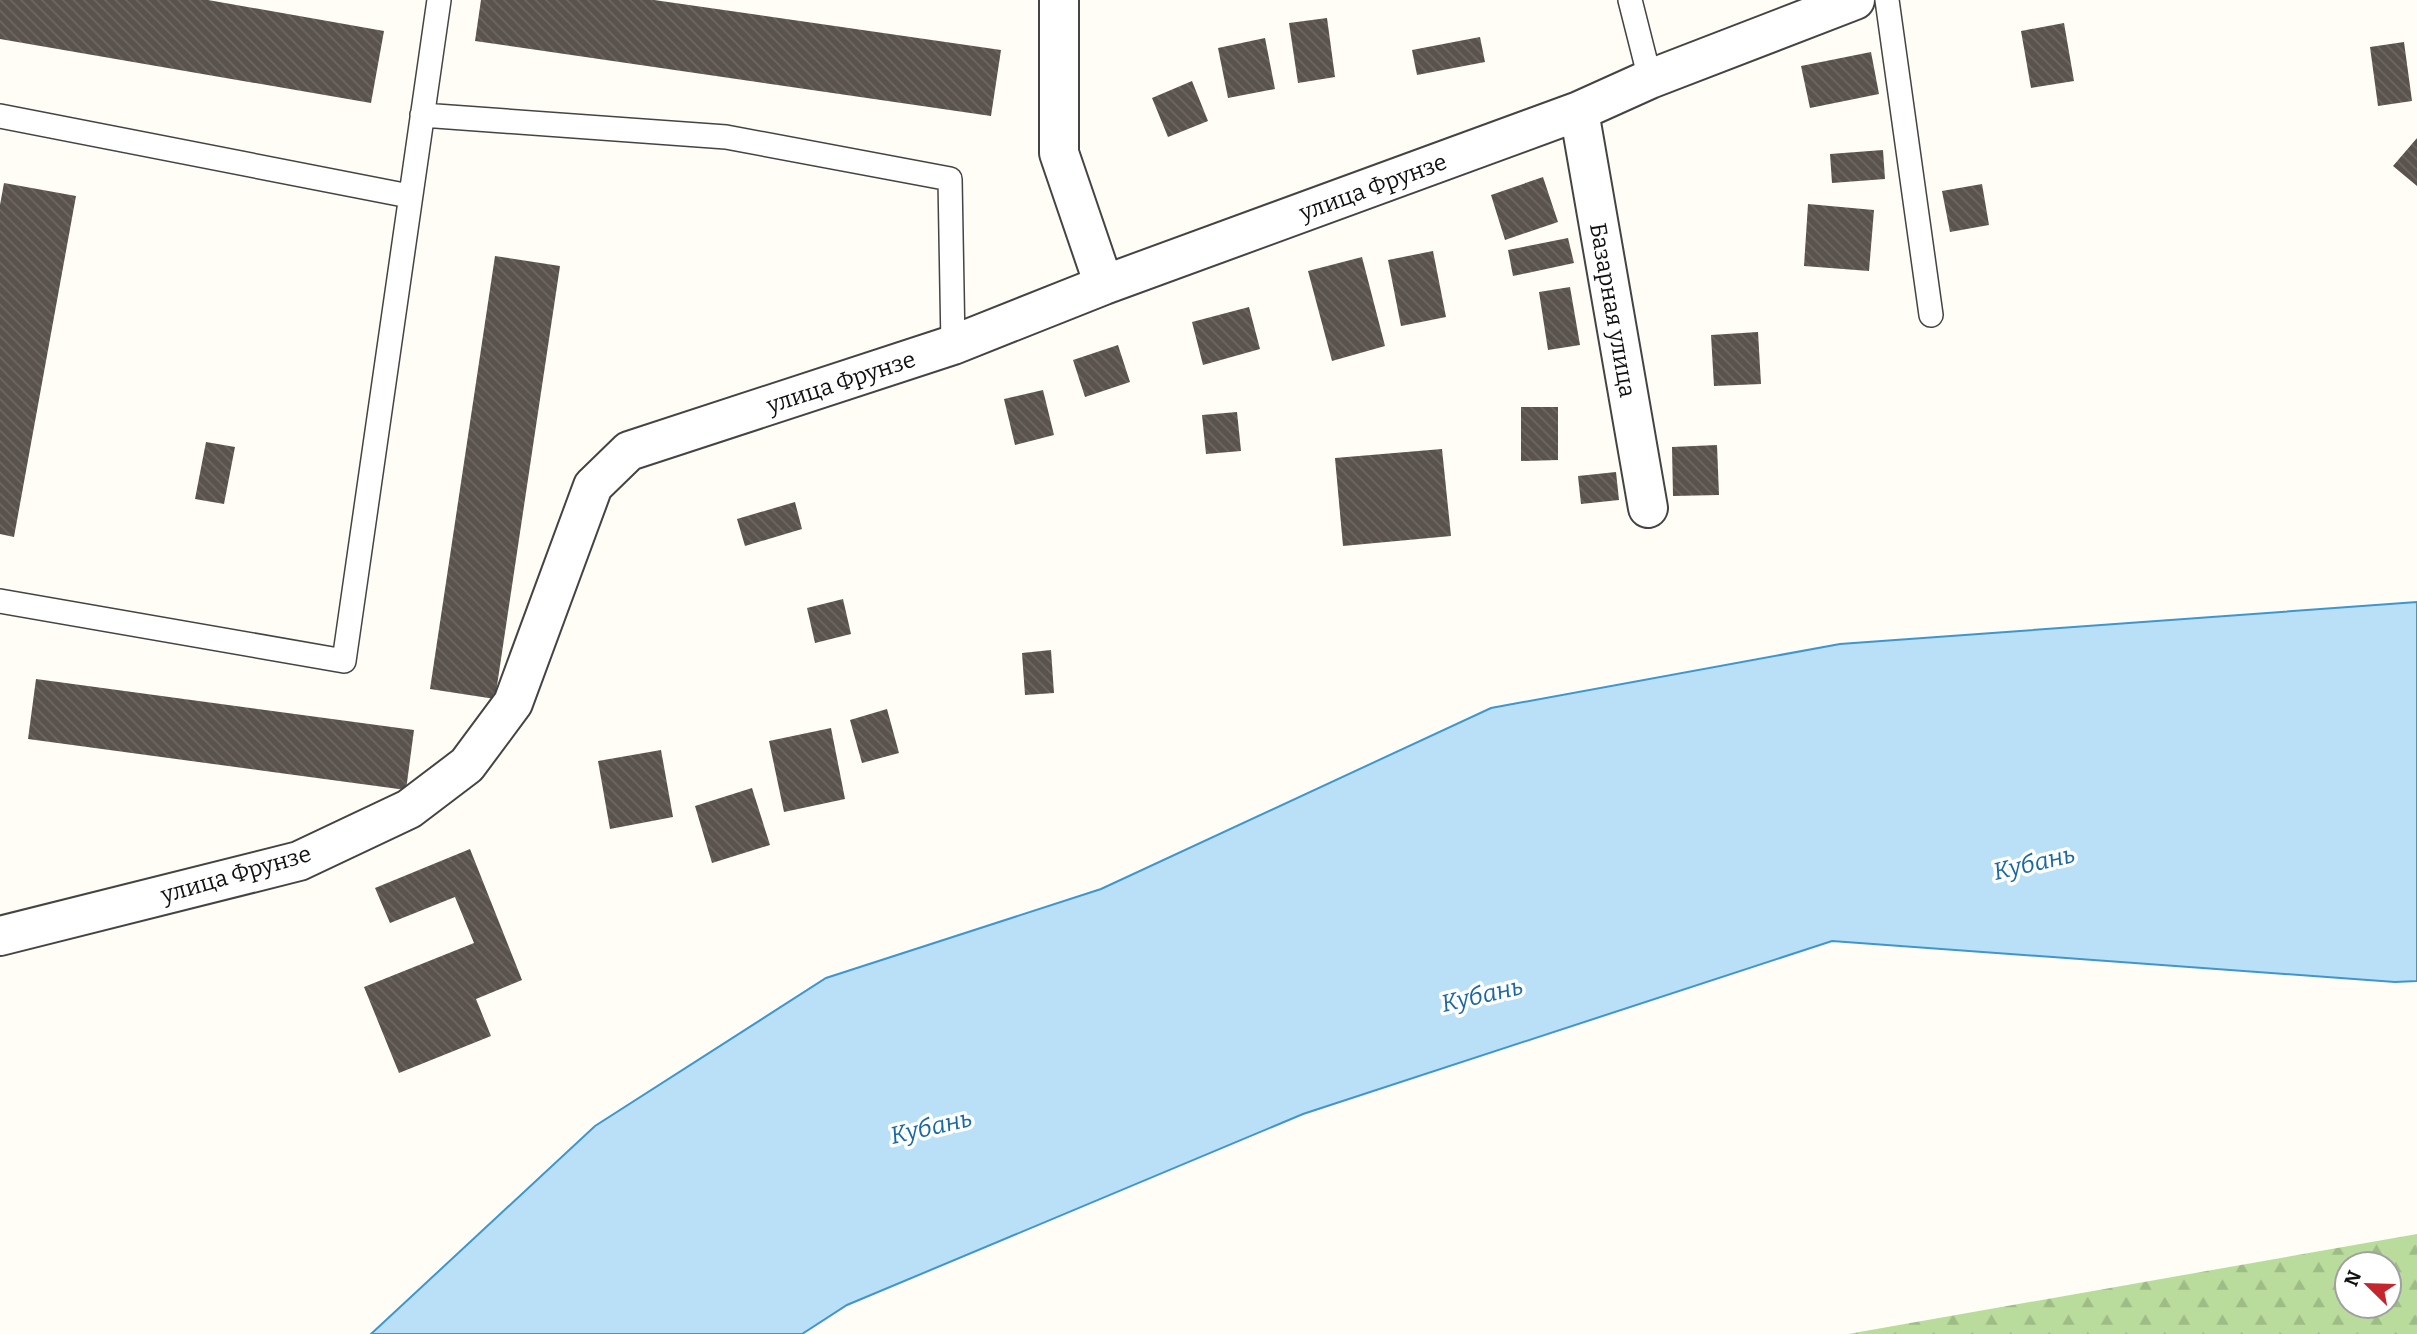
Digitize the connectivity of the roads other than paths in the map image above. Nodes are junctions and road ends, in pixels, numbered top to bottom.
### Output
1 (439, 0) edge
2 (1059, 0) edge
3 (1630, 0) edge
4 (1855, 0) edge
5 (1887, 0) edge
6 (1650, 79) junction
7 (1579, 111) junction
8 (422, 115) junction
9 (0, 116) edge
10 (409, 196) junction
11 (1104, 285) junction
12 (1931, 315) dead end
13 (953, 345) junction
14 (1648, 508) dead end
15 (0, 601) edge
16 (0, 936) edge

1 - 8 lane
2 - 11 street
3 - 6 lane
4 - 6 street, улица Фрунзе
5 - 12 lane
6 - 7 street, улица Фрунзе
7 - 11 street, улица Фрунзе
7 - 14 street, Базарная улица
8 - 10 lane
8 - 13 lane
9 - 10 lane
10 - 15 lane
11 - 13 street, улица Фрунзе
13 - 16 street, улица Фрунзе

